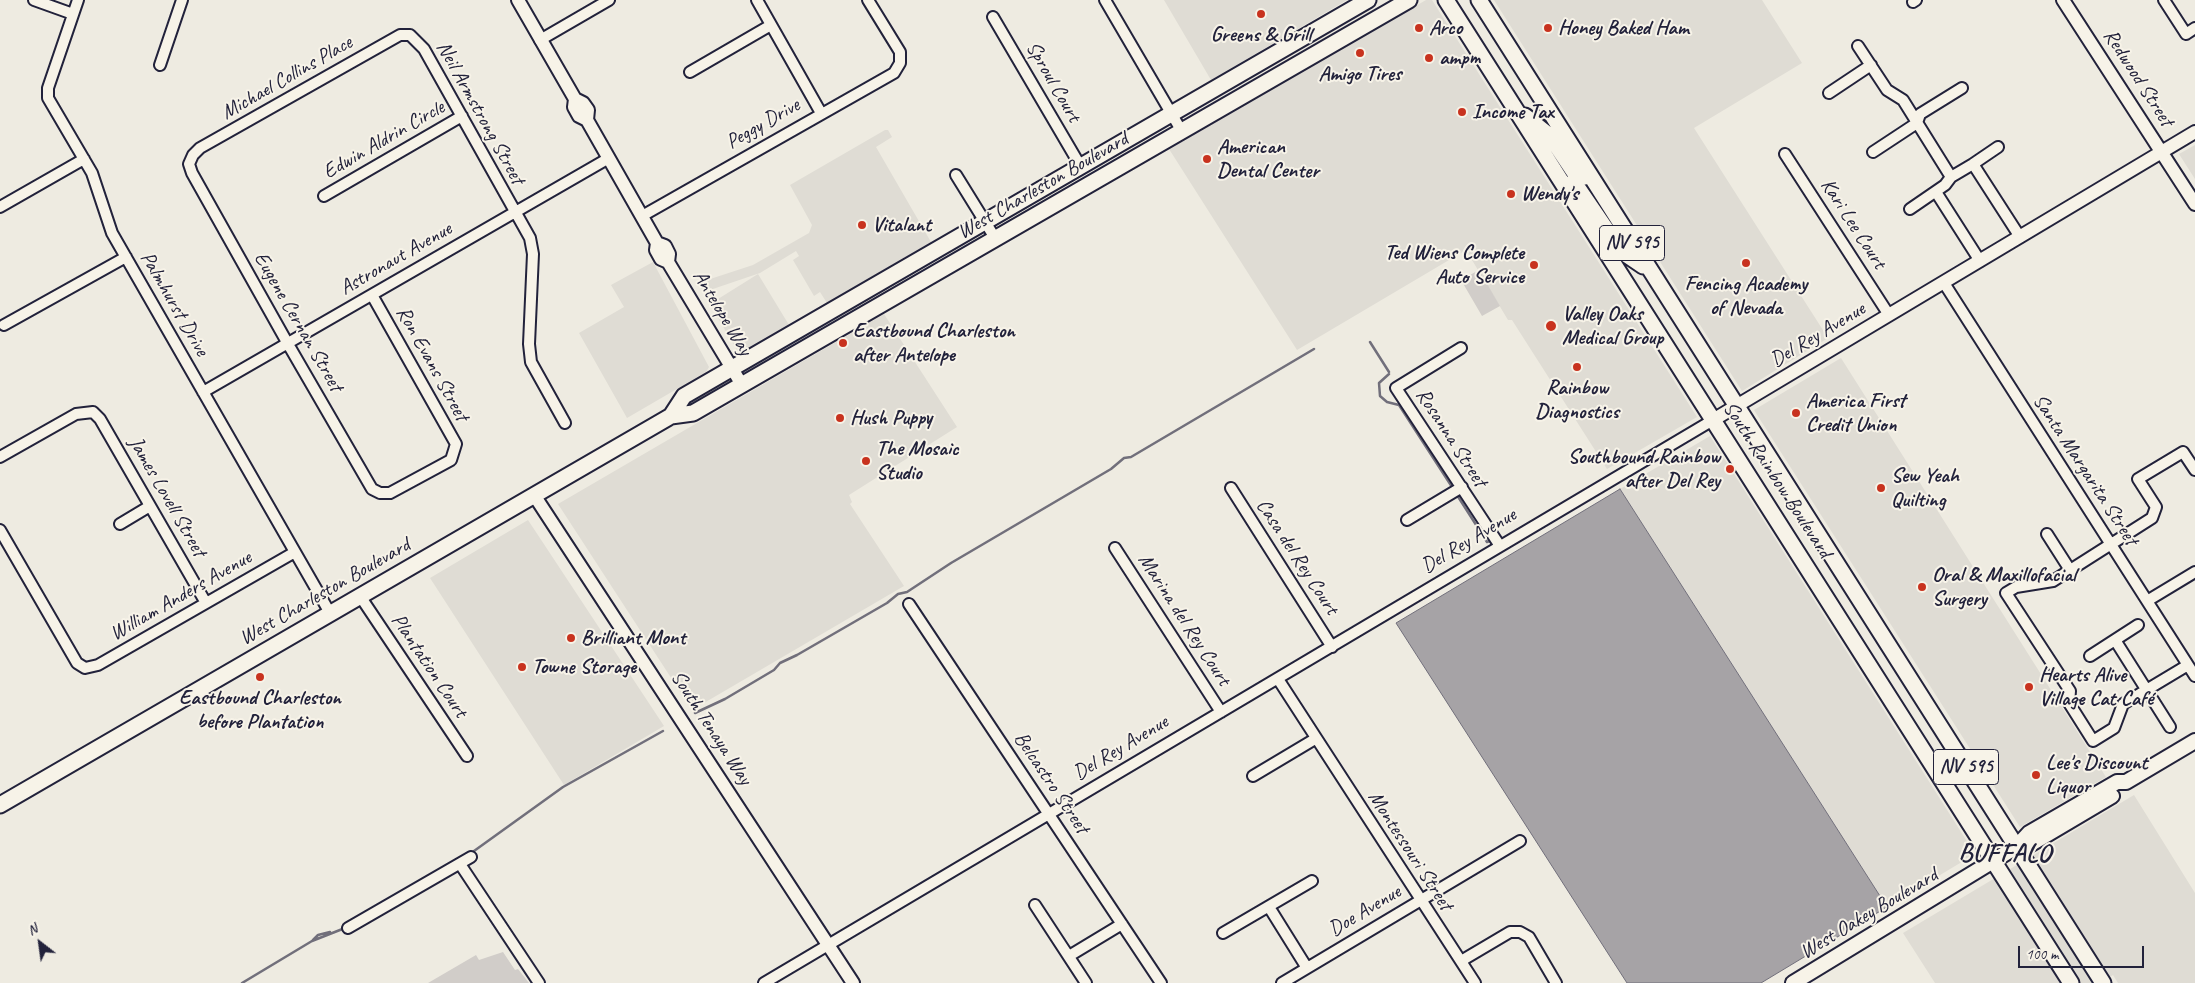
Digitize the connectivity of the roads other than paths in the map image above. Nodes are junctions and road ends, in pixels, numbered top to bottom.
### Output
1 (34, 0) edge
2 (78, 0) edge
3 (182, 0) edge
4 (518, 0) edge
5 (610, 0) edge
6 (757, 0) edge
7 (868, 0) edge
8 (1105, 0) edge
9 (1368, 0) edge
10 (1409, 0) edge
11 (1446, 0) edge
12 (1479, 0) edge
13 (2063, 0) edge
14 (2164, 0) edge
15 (73, 14) junction
16 (993, 17) dead end
17 (771, 25) junction
18 (2195, 28) edge
19 (410, 35) joint
20 (540, 40) junction
21 (1858, 46) dead end
22 (160, 65) dead end
23 (1871, 65) junction
24 (690, 72) dead end
25 (1962, 88) dead end
26 (1829, 93) dead end
27 (1515, 109) junction
28 (821, 113) junction
29 (1172, 114) junction
30 (462, 116) junction
31 (1918, 122) junction
32 (1181, 130) junction
33 (2195, 132) edge
34 (1998, 147) dead end
35 (1873, 152) dead end
36 (2162, 152) junction
37 (1786, 154) dead end
38 (609, 158) junction
39 (84, 159) junction
40 (189, 164) joint
41 (1973, 164) junction
42 (1081, 167) junction
43 (956, 175) dead end
44 (1590, 176) junction
45 (1951, 178) junction
46 (1564, 186) junction
47 (1936, 192) junction
48 (324, 196) dead end
49 (2195, 204) edge
50 (0, 207) edge
51 (1910, 209) dead end
52 (514, 212) junction
53 (642, 216) junction
54 (984, 223) junction
55 (2020, 237) junction
56 (995, 238) junction
57 (126, 257) junction
58 (1980, 261) junction
59 (1649, 270) junction
60 (1944, 283) junction
61 (372, 295) junction
62 (1890, 315) junction
63 (4, 325) dead end
64 (288, 344) junction
65 (1461, 348) dead end
66 (732, 368) junction
67 (742, 385) junction
68 (203, 392) junction
69 (1736, 406) junction
70 (671, 416) junction
71 (1713, 420) junction
72 (564, 423) dead end
73 (0, 457) edge
74 (2195, 470) edge
75 (1231, 488) dead end
76 (1462, 488) junction
77 (380, 493) joint
78 (534, 495) junction
79 (150, 506) junction
80 (1407, 520) dead end
81 (120, 524) dead end
82 (0, 530) edge
83 (2047, 534) dead end
84 (2110, 545) junction
85 (1500, 546) junction
86 (1115, 548) dead end
87 (295, 552) junction
88 (2070, 570) junction
89 (2195, 572) edge
90 (360, 596) junction
91 (2147, 601) junction
92 (206, 603) junction
93 (909, 604) dead end
94 (330, 613) junction
95 (1871, 618) junction
96 (2138, 625) dead end
97 (1848, 630) junction
98 (1881, 634) junction
99 (2115, 640) junction
100 (1332, 646) junction
101 (1858, 647) junction
102 (2090, 656) dead end
103 (2188, 665) junction
104 (2195, 676) edge
105 (1278, 679) junction
106 (2146, 689) junction
107 (1221, 712) junction
108 (2170, 727) dead end
109 (1315, 739) junction
110 (2195, 740) edge
111 (467, 756) dead end
112 (1253, 776) dead end
113 (0, 805) edge
114 (1050, 813) junction
115 (1520, 841) dead end
116 (2016, 847) junction
117 (471, 857) dead end
118 (1994, 860) junction
119 (460, 864) junction
120 (1312, 881) dead end
121 (1420, 901) junction
122 (1035, 905) dead end
123 (1269, 907) junction
124 (1122, 924) junction
125 (348, 928) dead end
126 (1223, 933) dead end
127 (829, 944) junction
128 (1069, 956) junction
129 (1461, 961) junction
130 (1307, 968) junction
131 (539, 983) edge
132 (764, 983) edge
133 (853, 983) edge
134 (1086, 983) edge
135 (1160, 983) edge
136 (1282, 983) edge
137 (1475, 983) edge
138 (1556, 983) edge
139 (1794, 983) edge
140 (2071, 983) edge
141 (2102, 983) edge

1 - 15 street
2 - 15 street, Palmhurst Drive
3 - 22 street
4 - 20 street, Antelope Way
5 - 20 street
6 - 17 street
7 - 28 street, Peggy Drive
8 - 29 street
9 - 29 main road, West Charleston Boulevard
10 - 32 main road, West Charleston Boulevard
11 - 27 main road, South Rainbow Boulevard / NV 595
12 - 44 main road, South Rainbow Boulevard / NV 595
13 - 36 street, Redwood Street
14 - 18 street
15 - 39 street, Palmhurst Drive
16 - 42 street, Sproul Court
17 - 24 street
17 - 28 street
19 - 30 street, Neil Armstrong Street
19 - 40 street, Michael Collins Place
20 - 38 street, Antelope Way
21 - 23 street
23 - 26 street
23 - 31 street
25 - 31 street
27 - 44 main road
27 - 46 main road, South Rainbow Boulevard / NV 595
28 - 53 street, Peggy Drive
29 - 32 street
29 - 42 main road, West Charleston Boulevard
30 - 48 street, Edwin Aldrin Circle
30 - 52 street, Neil Armstrong Street
31 - 35 street
31 - 45 street
32 - 56 main road, West Charleston Boulevard
33 - 36 street, Del Rey Avenue
34 - 41 street
36 - 49 street, Redwood Street
36 - 55 street, Del Rey Avenue
37 - 62 street, Kari Lee Court
38 - 52 street, Astronaut Avenue
38 - 53 street, Antelope Way
39 - 50 street
39 - 57 street, Palmhurst Drive
40 - 64 street, Eugene Cernan Street
41 - 45 street
41 - 55 street
42 - 54 main road, West Charleston Boulevard
43 - 54 street
44 - 59 main road, South Rainbow Boulevard / NV 595
45 - 47 street
46 - 59 main road
46 - 71 main road, South Rainbow Boulevard / NV 595
47 - 51 street
47 - 58 street
52 - 61 street, Astronaut Avenue
52 - 72 street, Neil Armstrong Street
53 - 66 street, Antelope Way
54 - 56 street
54 - 66 main road, West Charleston Boulevard
55 - 58 street, Del Rey Avenue
56 - 67 main road, West Charleston Boulevard
57 - 63 street
57 - 68 street, Palmhurst Drive
58 - 60 street, Del Rey Avenue
59 - 69 main road, South Rainbow Boulevard / NV 595
60 - 62 street, Del Rey Avenue
60 - 84 street, Santa Margarita Street
61 - 64 street, Astronaut Avenue
61 - 77 street, Ron Evans Street
62 - 69 street, Del Rey Avenue
64 - 68 street, Astronaut Avenue
64 - 77 street, Eugene Cernan Street
65 - 76 street, Rosanna Street
66 - 67 street, Antelope Way
66 - 70 main road, West Charleston Boulevard
67 - 70 main road, West Charleston Boulevard
68 - 87 street, Palmhurst Drive
69 - 71 street, Del Rey Avenue
69 - 95 main road, South Rainbow Boulevard / NV 595
70 - 78 main road, West Charleston Boulevard
71 - 85 street, Del Rey Avenue
71 - 97 main road, South Rainbow Boulevard / NV 595
73 - 79 street, James Lovell Street
74 - 84 street
75 - 100 street, Casa del Rey Court
76 - 80 street
76 - 85 street, Rosanna Street
78 - 90 main road, West Charleston Boulevard
78 - 127 street, South Tenaya Way
79 - 81 street
79 - 92 street, James Lovell Street
82 - 92 street, William Anders Avenue
83 - 88 street
84 - 88 street
84 - 91 street, Santa Margarita Street
85 - 100 street, Del Rey Avenue
86 - 107 street, Marina del Rey Court
87 - 92 street, William Anders Avenue
87 - 94 street, Palmhurst Drive
88 - 106 street
89 - 91 street
90 - 94 main road, West Charleston Boulevard
90 - 111 street, Plantation Court
91 - 103 street, Santa Margarita Street
93 - 114 street, Belcastro Street
94 - 113 main road, West Charleston Boulevard
95 - 97 main road
95 - 98 main road, South Rainbow Boulevard / NV 595
96 - 99 street
97 - 101 main road, South Rainbow Boulevard / NV 595
98 - 101 main road
98 - 116 main road, South Rainbow Boulevard / NV 595
99 - 102 street
99 - 106 street
100 - 105 street, Del Rey Avenue
101 - 118 main road, South Rainbow Boulevard / NV 595
103 - 104 street, Santa Margarita Street
103 - 106 street
105 - 107 street, Del Rey Avenue
105 - 109 street, Montessouri Street
106 - 108 street
107 - 114 street, Del Rey Avenue
109 - 112 street
109 - 121 street, Montessouri Street
110 - 116 main road, West Oakey Boulevard
114 - 124 street, Belcastro Street
114 - 127 street, Del Rey Avenue
115 - 121 street, Doe Avenue
116 - 118 main road, West Oakey Boulevard
116 - 141 main road, South Rainbow Boulevard / NV 595
117 - 119 street
118 - 139 main road, West Oakey Boulevard
118 - 140 main road, South Rainbow Boulevard / NV 595
119 - 125 street
119 - 131 street
120 - 123 street
121 - 129 street, Montessouri Street
121 - 130 street, Doe Avenue
122 - 128 street
123 - 126 street
123 - 130 street
124 - 128 street
124 - 135 street, Belcastro Street
127 - 132 street, Del Rey Avenue
127 - 133 street, South Tenaya Way
128 - 134 street
129 - 137 street, Montessouri Street
129 - 138 street
130 - 136 street, Doe Avenue

